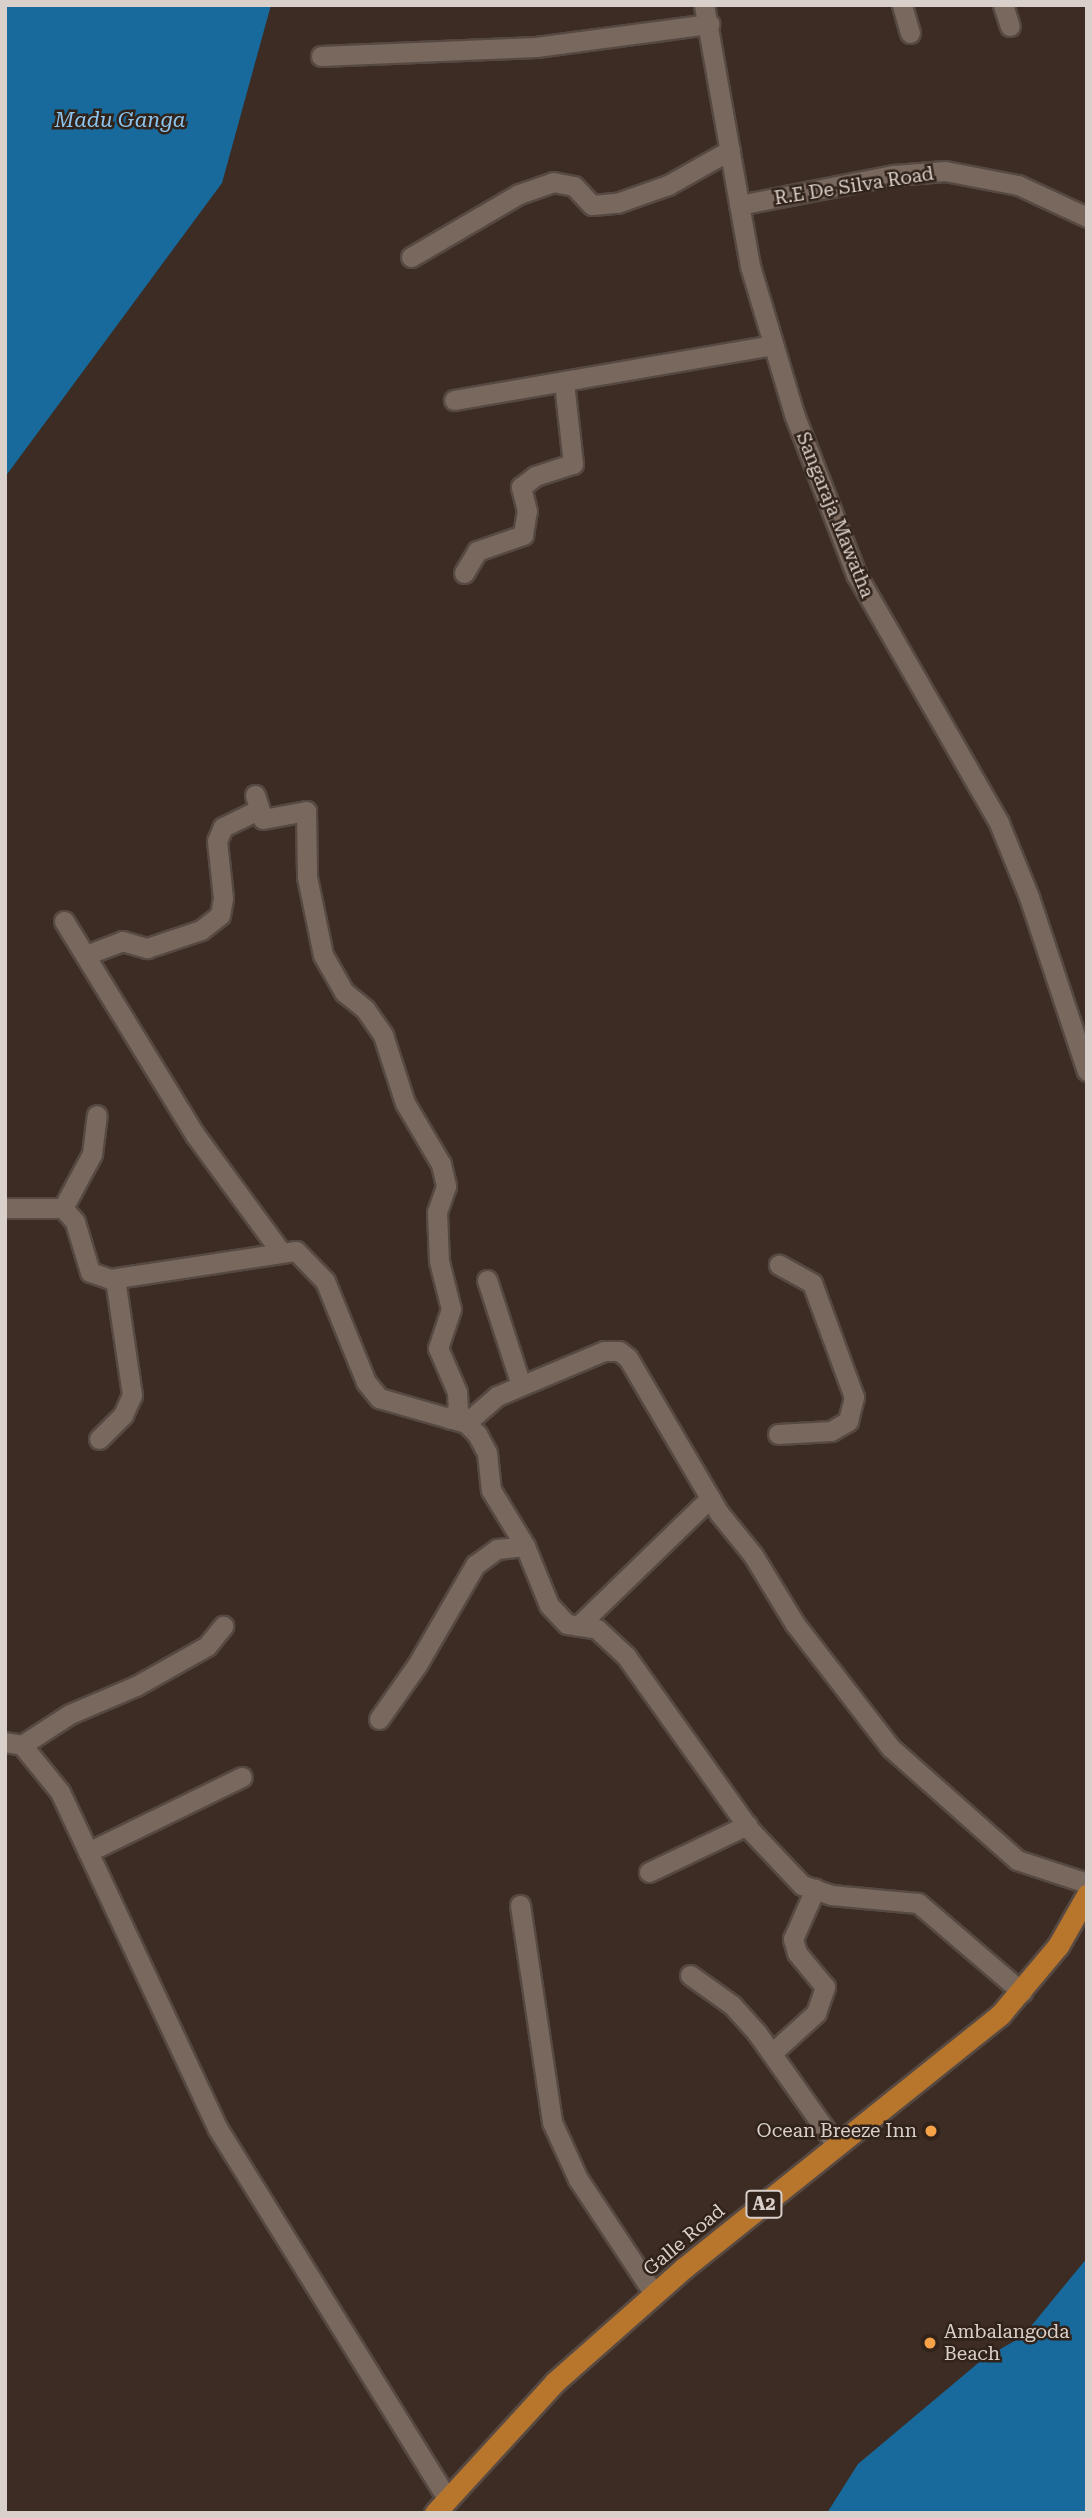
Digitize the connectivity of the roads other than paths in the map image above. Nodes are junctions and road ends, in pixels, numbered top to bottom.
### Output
1 (902, 5) edge
2 (1003, 5) edge
3 (706, 15) edge
4 (1010, 26) dead end
5 (910, 33) dead end
6 (321, 56) dead end
7 (730, 150) junction
8 (739, 205) junction
9 (1087, 216) edge
10 (411, 257) dead end
11 (771, 345) junction
12 (564, 383) junction
13 (454, 400) dead end
14 (464, 573) dead end
15 (64, 921) dead end
16 (86, 955) junction
17 (1087, 1071) edge
18 (97, 1115) dead end
19 (5, 1208) edge
20 (63, 1208) junction
21 (281, 1252) junction
22 (779, 1265) dead end
23 (115, 1279) junction
24 (487, 1280) dead end
25 (521, 1385) junction
26 (458, 1421) junction
27 (778, 1434) dead end
28 (99, 1439) dead end
29 (710, 1498) junction
30 (524, 1546) junction
31 (223, 1626) dead end
32 (578, 1626) junction
33 (379, 1719) dead end
34 (14, 1743) edge
35 (242, 1777) dead end
36 (747, 1825) junction
37 (88, 1852) junction
38 (649, 1872) dead end
39 (1087, 1883) edge
40 (814, 1889) junction
41 (1087, 1895) edge
42 (520, 1905) dead end
43 (690, 1975) dead end
44 (1022, 1992) junction
45 (773, 2052) junction
46 (837, 2146) junction
47 (654, 2294) junction
48 (441, 2505) edge

1 - 5 street
2 - 4 street
3 - 6 street
3 - 7 street, Sangaraja Mawatha
7 - 8 street, Sangaraja Mawatha
7 - 10 street
8 - 9 street, R.E De Silva Road
8 - 11 street, Sangaraja Mawatha
11 - 12 street
11 - 17 street, Sangaraja Mawatha
12 - 13 street
12 - 14 street
15 - 16 street
16 - 21 street
16 - 26 street
18 - 20 street
19 - 20 street
20 - 23 street
21 - 23 street
21 - 26 street
22 - 27 street
23 - 28 street
24 - 25 street
25 - 26 street
25 - 29 street
26 - 30 street
29 - 32 street
29 - 39 street
30 - 32 street
30 - 33 street
31 - 34 street
32 - 36 street
34 - 37 street
35 - 37 street
36 - 38 street
36 - 40 street
37 - 48 street
40 - 44 street
40 - 45 street
41 - 44 highway, Galle Road / A2
42 - 47 street
43 - 45 street
44 - 46 highway, Galle Road / A2
45 - 46 street
46 - 47 highway, Galle Road / A2
47 - 48 highway, Galle Road / A2

